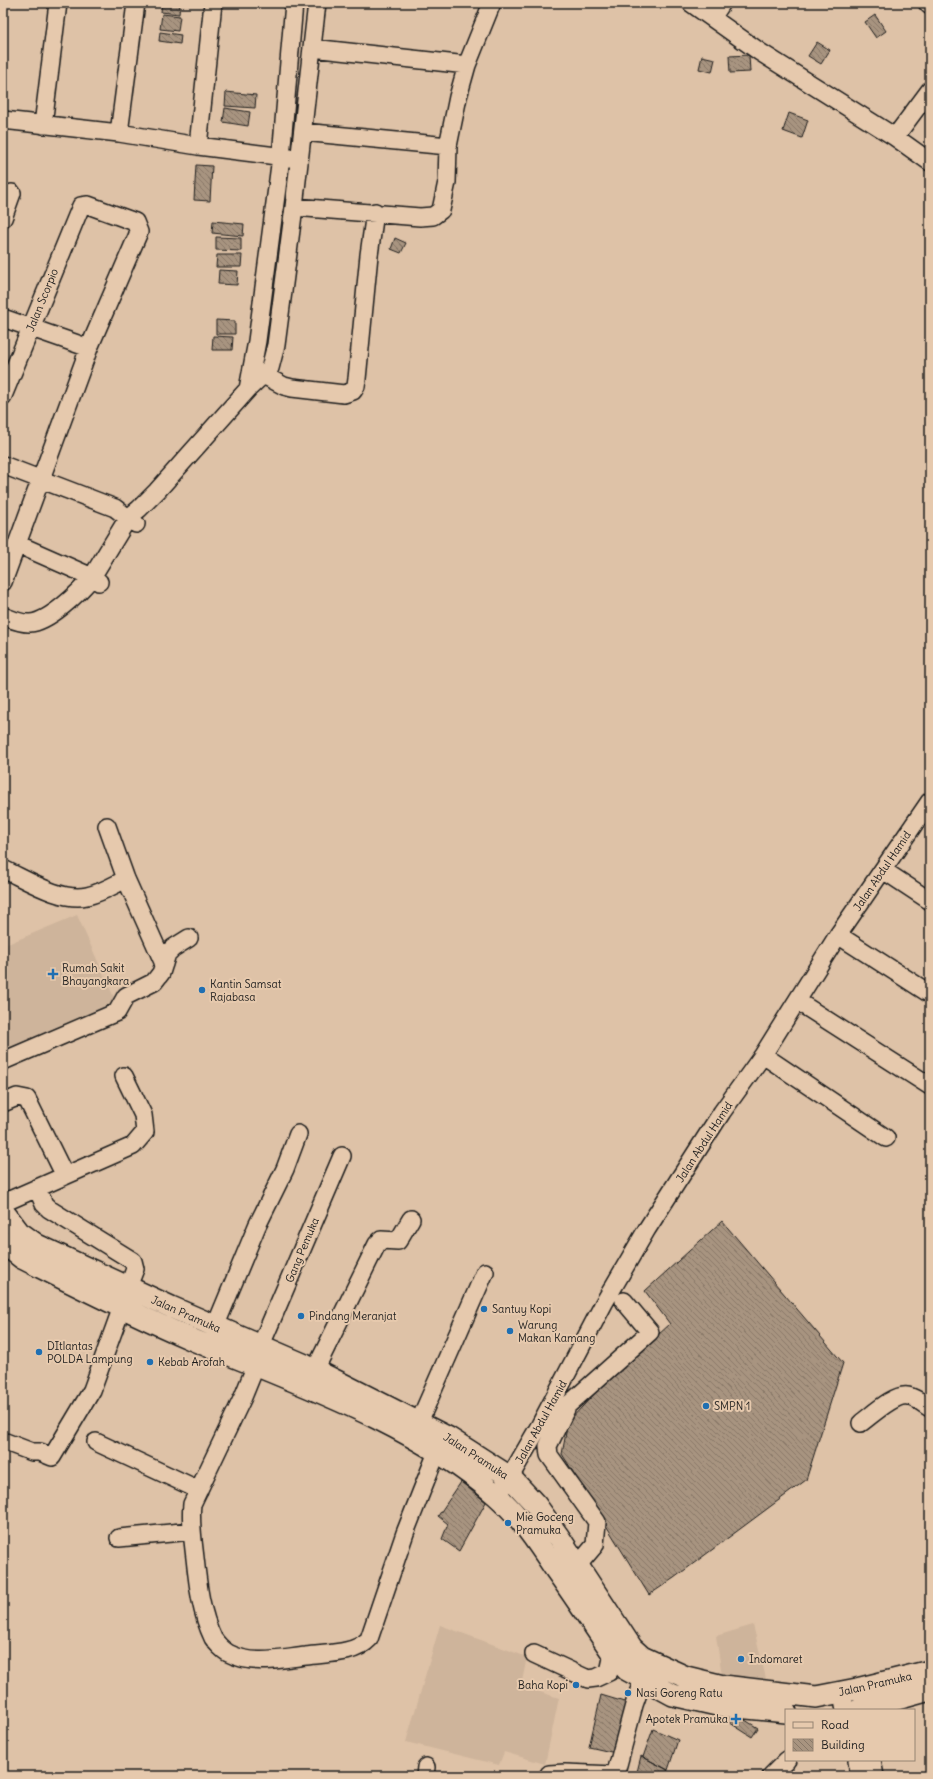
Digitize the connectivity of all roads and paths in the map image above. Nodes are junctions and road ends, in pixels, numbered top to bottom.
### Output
1 (58, 3) edge
2 (136, 3) edge
3 (213, 3) edge
4 (294, 3) edge
5 (317, 3) edge
6 (492, 3) edge
7 (722, 3) edge
8 (927, 3) edge
9 (695, 4) edge
10 (930, 6) edge
11 (712, 18) junction
12 (312, 48) junction
13 (467, 65) junction
14 (930, 90) edge
15 (3, 120) edge
16 (43, 125) junction
17 (303, 132) junction
18 (119, 133) junction
19 (895, 137) junction
20 (198, 146) junction
21 (448, 146) junction
22 (282, 157) junction
23 (298, 159) junction
24 (930, 162) edge
25 (12, 194) dead end
26 (294, 207) junction
27 (375, 212) junction
28 (3, 218) edge
29 (3, 318) edge
30 (31, 328) junction
31 (89, 348) junction
32 (258, 372) junction
33 (3, 396) edge
34 (3, 465) edge
35 (41, 479) junction
36 (134, 517) junction
37 (17, 544) junction
38 (95, 580) junction
39 (3, 582) edge
40 (3, 616) edge
41 (3, 625) edge
42 (930, 801) edge
43 (107, 826) dead end
44 (3, 869) edge
45 (883, 870) junction
46 (126, 879) junction
47 (930, 901) edge
48 (838, 935) junction
49 (189, 938) dead end
50 (164, 964) junction
51 (930, 994) edge
52 (796, 1001) junction
53 (763, 1055) junction
54 (3, 1061) edge
55 (124, 1076) dead end
56 (930, 1086) edge
57 (3, 1102) edge
58 (298, 1134) dead end
59 (886, 1138) dead end
60 (342, 1156) dead end
61 (65, 1176) junction
62 (37, 1188) junction
63 (3, 1203) edge
64 (3, 1211) edge
65 (411, 1219) dead end
66 (3, 1243) edge
67 (485, 1272) dead end
68 (128, 1287) junction
69 (624, 1301) dead end
70 (122, 1307) junction
71 (215, 1327) junction
72 (261, 1345) junction
73 (256, 1365) junction
74 (306, 1372) junction
75 (930, 1408) edge
76 (419, 1422) junction
77 (861, 1423) dead end
78 (3, 1441) edge
79 (96, 1442) dead end
80 (437, 1452) junction
81 (510, 1477) junction
82 (199, 1490) junction
83 (497, 1495) junction
84 (192, 1531) junction
85 (120, 1538) dead end
86 (578, 1565) junction
87 (534, 1654) dead end
88 (613, 1654) junction
89 (930, 1671) edge
90 (643, 1679) junction
91 (930, 1690) edge
92 (855, 1704) edge
93 (785, 1712) edge
94 (786, 1761) edge
95 (857, 1761) edge
96 (872, 1761) edge
97 (549, 1774) dead end
98 (615, 1776) edge
99 (771, 1776) edge
100 (860, 1776) edge
101 (875, 1776) edge

1 - 16 street
2 - 18 street
3 - 20 street
4 - 22 street
5 - 12 street
6 - 13 street
7 - 11 street
8 - 10 street
9 - 11 street
11 - 19 street
12 - 13 street
12 - 17 street
13 - 21 street
14 - 19 street
15 - 16 street
16 - 18 street
17 - 21 street
17 - 23 street
18 - 20 street
19 - 24 street
20 - 22 street
21 - 27 street
22 - 23 street
22 - 32 street
23 - 26 street
25 - 28 street
26 - 27 street
26 - 32 street
27 - 32 street
29 - 30 street
30 - 31 street
30 - 31 street, Jalan Scorpio
30 - 33 street, Jalan Scorpio
31 - 35 street
32 - 36 street
34 - 35 street
35 - 36 street
35 - 37 street
36 - 38 street
37 - 38 street
37 - 39 street
38 - 40 street
38 - 41 street
42 - 45 street, Jalan Abdul Hamid
43 - 46 street
44 - 46 street
45 - 47 street
45 - 48 street, Jalan Abdul Hamid
46 - 50 street
48 - 51 street
48 - 52 street, Jalan Abdul Hamid
49 - 50 street
50 - 54 street
52 - 53 street, Jalan Abdul Hamid
52 - 56 street
53 - 59 street
53 - 81 street, Jalan Abdul Hamid
55 - 61 street
57 - 61 street
58 - 71 street
60 - 72 street, Gang Pemuka
61 - 62 street
62 - 63 street
62 - 68 street
64 - 68 main road, Jalan Pramuka
65 - 74 street
66 - 70 main road, Jalan Pramuka
67 - 76 street
68 - 71 main road, Jalan Pramuka
69 - 86 street
70 - 73 main road, Jalan Pramuka
70 - 78 street
71 - 72 main road, Jalan Pramuka
72 - 74 main road, Jalan Pramuka
73 - 74 main road, Jalan Pramuka
73 - 82 street
74 - 76 main road, Jalan Pramuka
74 - 80 main road, Jalan Pramuka
75 - 77 street
76 - 81 main road, Jalan Pramuka
79 - 82 street
80 - 83 main road, Jalan Pramuka
80 - 84 street
81 - 83 street, Jalan Abdul Hamid
81 - 86 main road, Jalan Pramuka
82 - 84 street
83 - 88 main road, Jalan Pramuka
84 - 85 street
86 - 92 main road, Jalan Pramuka
87 - 88 street
88 - 90 main road, Jalan Pramuka
89 - 92 main road, Jalan Pramuka
90 - 93 main road, Jalan Pramuka
90 - 98 street
91 - 92 main road, Jalan Pramuka
94 - 99 street
95 - 100 street
96 - 101 street
97 - 98 street

